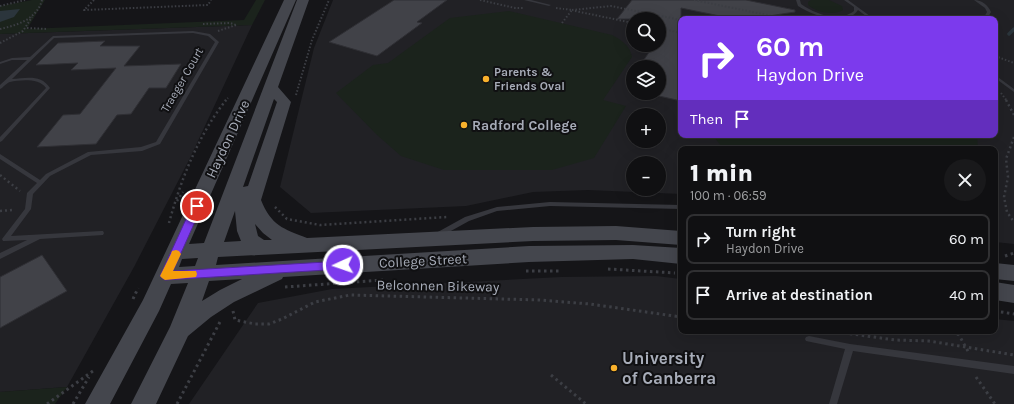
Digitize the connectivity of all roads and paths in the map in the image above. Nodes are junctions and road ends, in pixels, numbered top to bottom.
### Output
1 (26, 0) edge
2 (42, 0) edge
3 (94, 0) edge
4 (211, 0) edge
5 (290, 0) edge
6 (303, 0) edge
7 (329, 0) edge
8 (526, 0) edge
9 (694, 0) edge
10 (798, 0) edge
11 (846, 0) edge
12 (976, 0) edge
13 (549, 5) joint
14 (0, 6) edge
15 (856, 7) junction
16 (572, 10) junction
17 (33, 15) junction
18 (772, 16) edge
19 (827, 16) edge
20 (848, 16) edge
21 (868, 16) edge
22 (986, 16) edge
23 (678, 19) edge
24 (562, 22) dead end
25 (626, 22) edge
26 (236, 25) dead end
27 (0, 29) edge
28 (666, 29) edge
29 (678, 31) edge
30 (209, 35) junction
31 (0, 43) edge
32 (998, 57) edge
33 (31, 58) junction
34 (0, 63) edge
35 (1014, 63) edge
36 (998, 78) edge
37 (7, 82) junction
38 (271, 87) junction
39 (0, 88) edge
40 (1014, 91) edge
41 (1007, 92) dead end
42 (294, 99) dead end
43 (220, 109) dead end
44 (1014, 115) edge
45 (257, 124) junction
46 (1014, 137) edge
47 (0, 140) edge
48 (0, 156) edge
49 (0, 175) edge
50 (39, 182) junction
51 (21, 192) dead end
52 (274, 206) dead end
53 (678, 207) edge
54 (466, 219) junction
55 (1014, 222) edge
56 (14, 227) junction
57 (167, 228) dead end
58 (101, 233) dead end
59 (41, 237) junction
60 (678, 238) edge
61 (0, 239) edge
62 (432, 239) junction
63 (312, 246) junction
64 (262, 248) junction
65 (211, 251) junction
66 (176, 252) junction
67 (0, 256) edge
68 (678, 256) edge
69 (607, 269) dead end
70 (562, 270) dead end
71 (519, 271) dead end
72 (998, 271) edge
73 (678, 273) edge
74 (1014, 273) edge
75 (202, 274) junction
76 (165, 276) junction
77 (280, 278) junction
78 (388, 280) dead end
79 (141, 283) dead end
80 (998, 291) edge
81 (1014, 294) edge
82 (134, 297) dead end
83 (229, 298) junction
84 (998, 311) edge
85 (1014, 314) edge
86 (678, 317) edge
87 (180, 329) junction
88 (851, 334) edge
89 (957, 334) edge
90 (809, 339) dead end
91 (965, 346) junction
92 (850, 347) junction
93 (1014, 355) edge
94 (974, 363) junction
95 (1014, 370) edge
96 (93, 371) dead end
97 (551, 375) dead end
98 (47, 404) edge
99 (97, 404) edge
100 (143, 404) edge
101 (177, 404) edge
102 (586, 404) edge
103 (833, 404) edge
104 (995, 404) edge

1 - 14 path
2 - 17 path
3 - 4 path
5 - 66 main road, Haydon Drive
6 - 38 main road, Haydon Drive
7 - 42 path
8 - 13 lane
9 - 18 path
10 - 19 lane
11 - 15 lane
12 - 22 lane
13 - 16 path
15 - 20 lane
15 - 21 lane
16 - 23 path
16 - 24 path
16 - 25 path
17 - 27 path
17 - 31 path
26 - 30 path
28 - 29 path
30 - 33 lane, Traeger Court
30 - 50 lane, Traeger Court
32 - 35 path
33 - 34 lane
33 - 37 lane, Traeger Court
36 - 40 lane
37 - 39 lane, Traeger Court
37 - 47 lane
38 - 45 main road, Haydon Drive
38 - 63 main road
41 - 44 path
43 - 57 path
45 - 64 main road
45 - 65 main road, Haydon Drive
46 - 55 path
48 - 50 lane
49 - 51 path
50 - 56 lane
52 - 54 path
53 - 54 lane
54 - 62 lane
56 - 59 lane
56 - 61 lane
58 - 59 lane
59 - 67 lane
60 - 62 main road, College Street
62 - 63 main road, College Street
63 - 64 main road, College Street
64 - 65 main road, College Street
65 - 66 main road, College Street
65 - 75 main road, Haydon Drive
66 - 76 main road, Haydon Drive
68 - 77 main road, College Street
69 - 73 path
70 - 71 path
72 - 74 main road
75 - 76 main road, College Street
75 - 77 main road, College Street
75 - 87 main road, Haydon Drive
76 - 99 main road, Haydon Drive
77 - 78 path
77 - 83 main road
79 - 82 path
80 - 81 main road
83 - 86 path, Belconnen Bikeway
83 - 87 main road
83 - 101 path
84 - 85 path
87 - 100 main road, Haydon Drive
88 - 91 path
89 - 91 path
90 - 92 lane
91 - 93 path
92 - 94 lane
92 - 103 lane
94 - 95 lane
94 - 104 path
96 - 98 path
97 - 102 path

